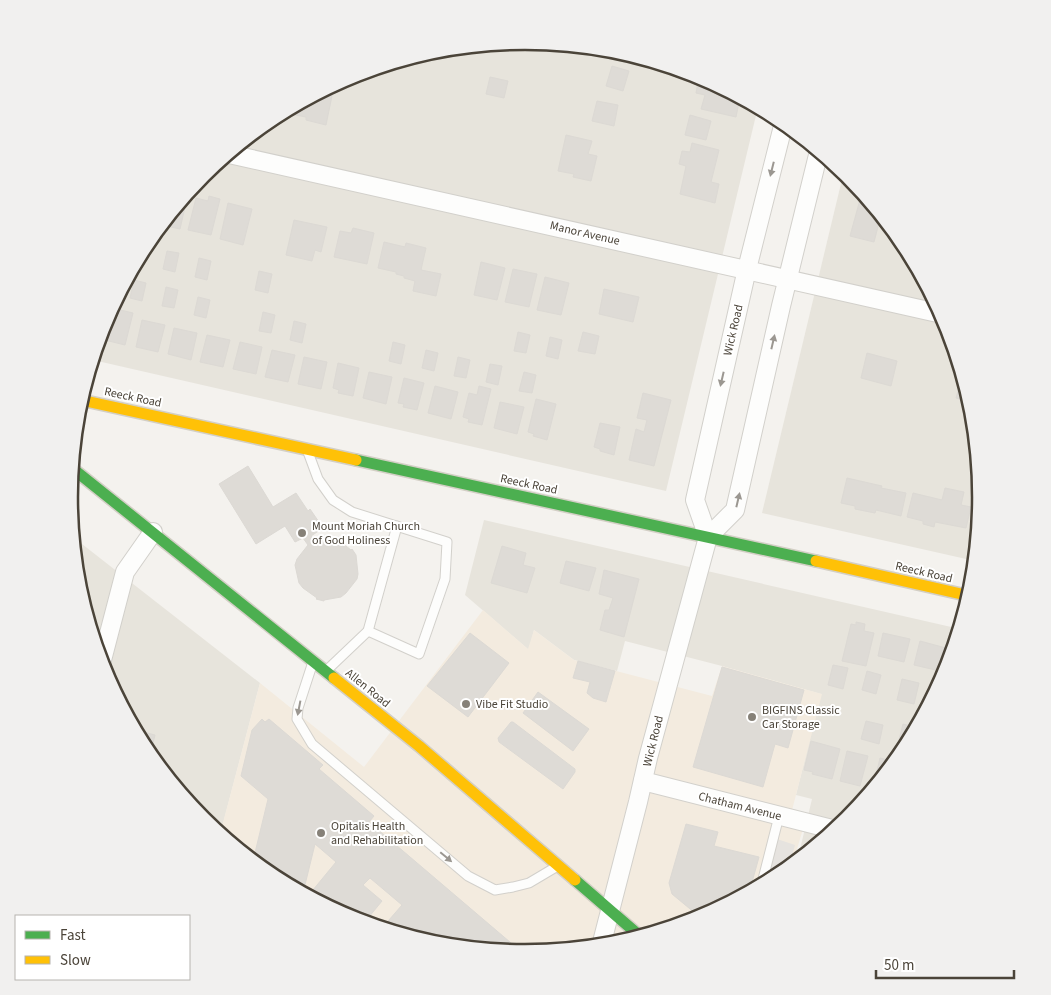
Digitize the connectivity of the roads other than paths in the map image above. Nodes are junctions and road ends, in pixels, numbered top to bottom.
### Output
1 (782, 131) edge
2 (236, 156) edge
3 (817, 158) edge
4 (747, 269) junction
5 (788, 278) junction
6 (932, 312) edge
7 (89, 402) edge
8 (307, 449) junction
9 (79, 473) edge
10 (397, 526) junction
11 (153, 532) junction
12 (708, 537) junction
13 (962, 594) edge
14 (368, 631) junction
15 (105, 650) edge
16 (313, 662) junction
17 (326, 671) junction
18 (643, 782) junction
19 (779, 816) junction
20 (827, 828) edge
21 (558, 866) junction
22 (763, 877) edge
23 (610, 910) junction
24 (635, 931) edge
25 (603, 938) edge

1 -> 4 street, Wick Road
2 - 4 street, Manor Avenue
3 - 5 street, Wick Road
4 - 5 street, Manor Avenue
4 -> 12 street, Wick Road
5 - 6 street, Manor Avenue
12 -> 5 street, Wick Road
7 - 8 street, Reeck Road
8 - 10 lane
8 - 12 street, Reeck Road
9 - 11 street, Allen Road
10 - 14 lane
10 - 14 lane
11 - 15 street
11 - 16 street, Allen Road
12 - 13 street, Reeck Road
12 - 18 street, Wick Road
14 - 17 lane
16 - 17 street, Allen Road
16 -> 21 lane
17 - 21 street, Allen Road
18 - 19 street, Chatham Avenue
18 - 23 street, Wick Road
19 - 20 street, Chatham Avenue
19 - 22 lane
21 - 23 street, Allen Road
23 - 24 street, Allen Road
23 - 25 street, Wick Road

